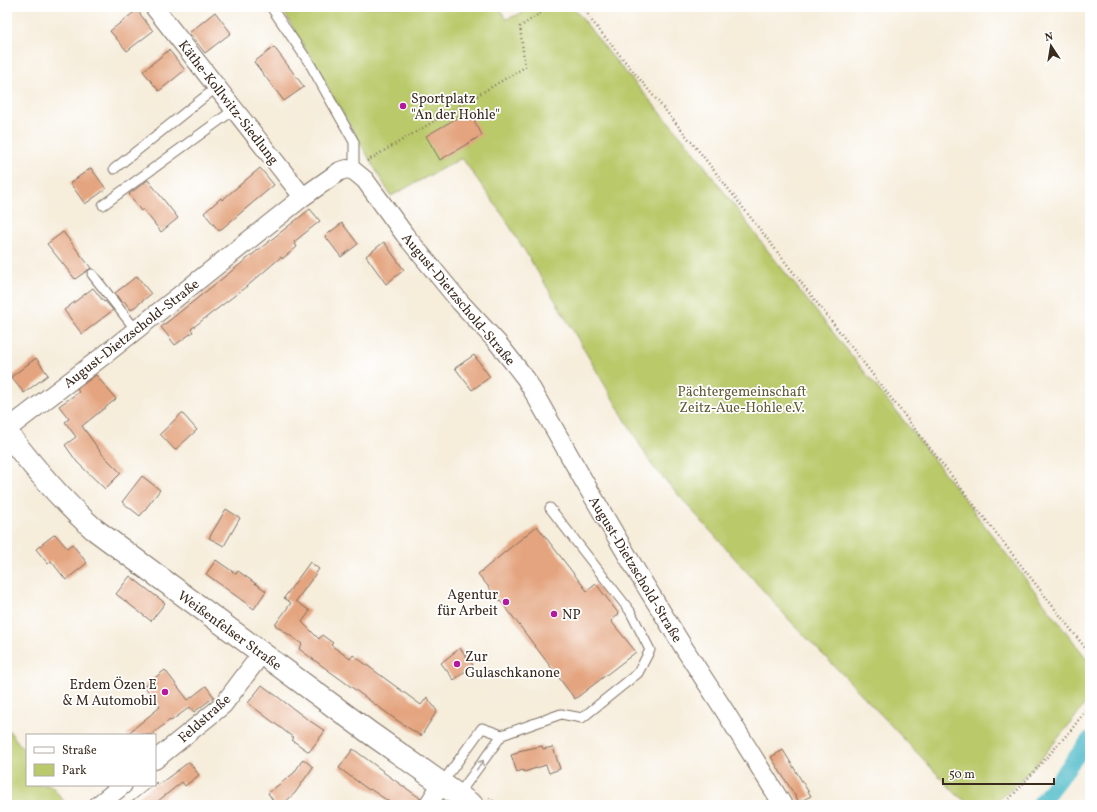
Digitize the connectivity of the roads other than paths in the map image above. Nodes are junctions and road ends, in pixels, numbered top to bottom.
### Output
1 (154, 7) edge
2 (271, 7) edge
3 (217, 87) junction
4 (235, 109) junction
5 (114, 169) dead end
6 (354, 171) junction
7 (303, 197) junction
8 (103, 205) dead end
9 (92, 274) dead end
10 (136, 330) junction
11 (7, 432) edge
12 (550, 508) dead end
13 (262, 654) junction
14 (502, 735) junction
15 (156, 759) edge
16 (123, 786) edge
17 (458, 795) edge
18 (98, 805) edge
19 (428, 805) edge
20 (783, 805) edge

1 - 3 street, Käthe-Kollwitz-Siedlung
2 - 6 lane
3 - 4 street, Käthe-Kollwitz-Siedlung
3 - 5 lane
4 - 7 street, Käthe-Kollwitz-Siedlung
4 - 8 lane
6 - 7 street, August-Dietzschold-Straße
6 - 20 street, August-Dietzschold-Straße
7 - 10 street, August-Dietzschold-Straße
9 - 10 lane
10 - 11 street, August-Dietzschold-Straße
11 - 13 street, Weißenfelser Straße
12 - 14 lane
13 - 15 street, Feldstraße
13 - 17 street, Weißenfelser Straße
17 -> 14 lane
14 - 17 lane
16 - 18 street
17 - 19 street

